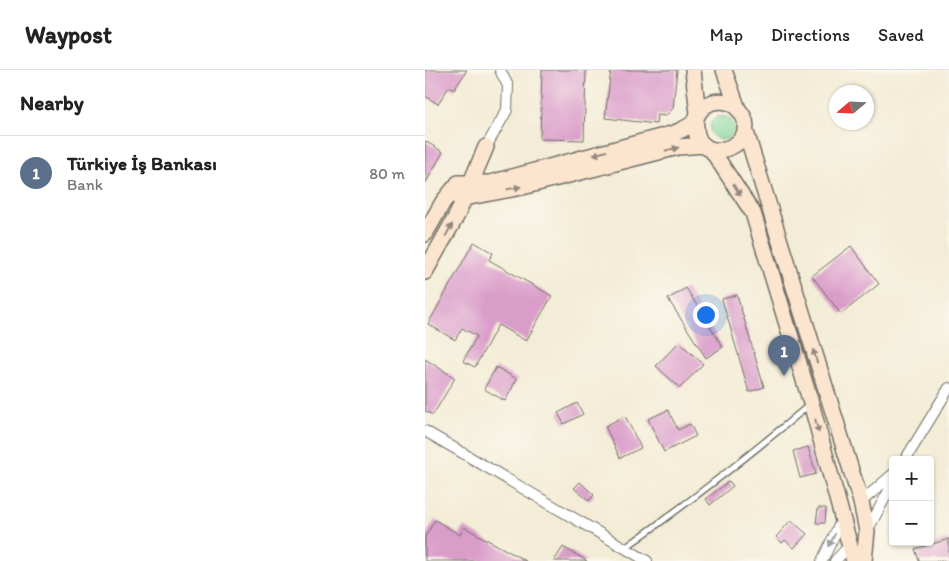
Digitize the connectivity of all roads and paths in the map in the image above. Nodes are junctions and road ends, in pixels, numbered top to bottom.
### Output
1 (500, 70) edge
2 (693, 70) edge
3 (724, 70) edge
4 (738, 109) junction
5 (697, 118) junction
6 (745, 129) junction
7 (486, 147) joint
8 (707, 147) junction
9 (459, 187) junction
10 (464, 198) junction
11 (425, 234) edge
12 (425, 272) edge
13 (949, 388) edge
14 (811, 403) junction
15 (425, 432) edge
16 (907, 456) edge
17 (889, 478) edge
18 (889, 490) edge
19 (861, 502) junction
20 (842, 520) junction
21 (867, 531) junction
22 (849, 546) junction
23 (625, 548) junction
24 (647, 561) edge
25 (821, 561) edge
26 (835, 561) edge
27 (854, 561) edge
28 (865, 561) edge

1 - 7 street
2 - 5 street
3 - 4 street
4 - 5 street
4 - 6 street
5 - 8 street
5 -> 9 street
6 - 8 street
19 -> 6 street
7 - 9 street
10 -> 8 street
8 -> 14 street
9 - 10 street
9 - 11 street
12 -> 10 street
13 - 16 street
14 -> 20 street
14 - 23 lane
15 - 23 street
17 - 19 street
18 - 21 street
19 - 20 street
19 - 21 street
20 - 22 street
20 -> 25 street
21 - 22 street
21 - 28 street
22 - 26 street
22 - 27 street
23 - 24 street

